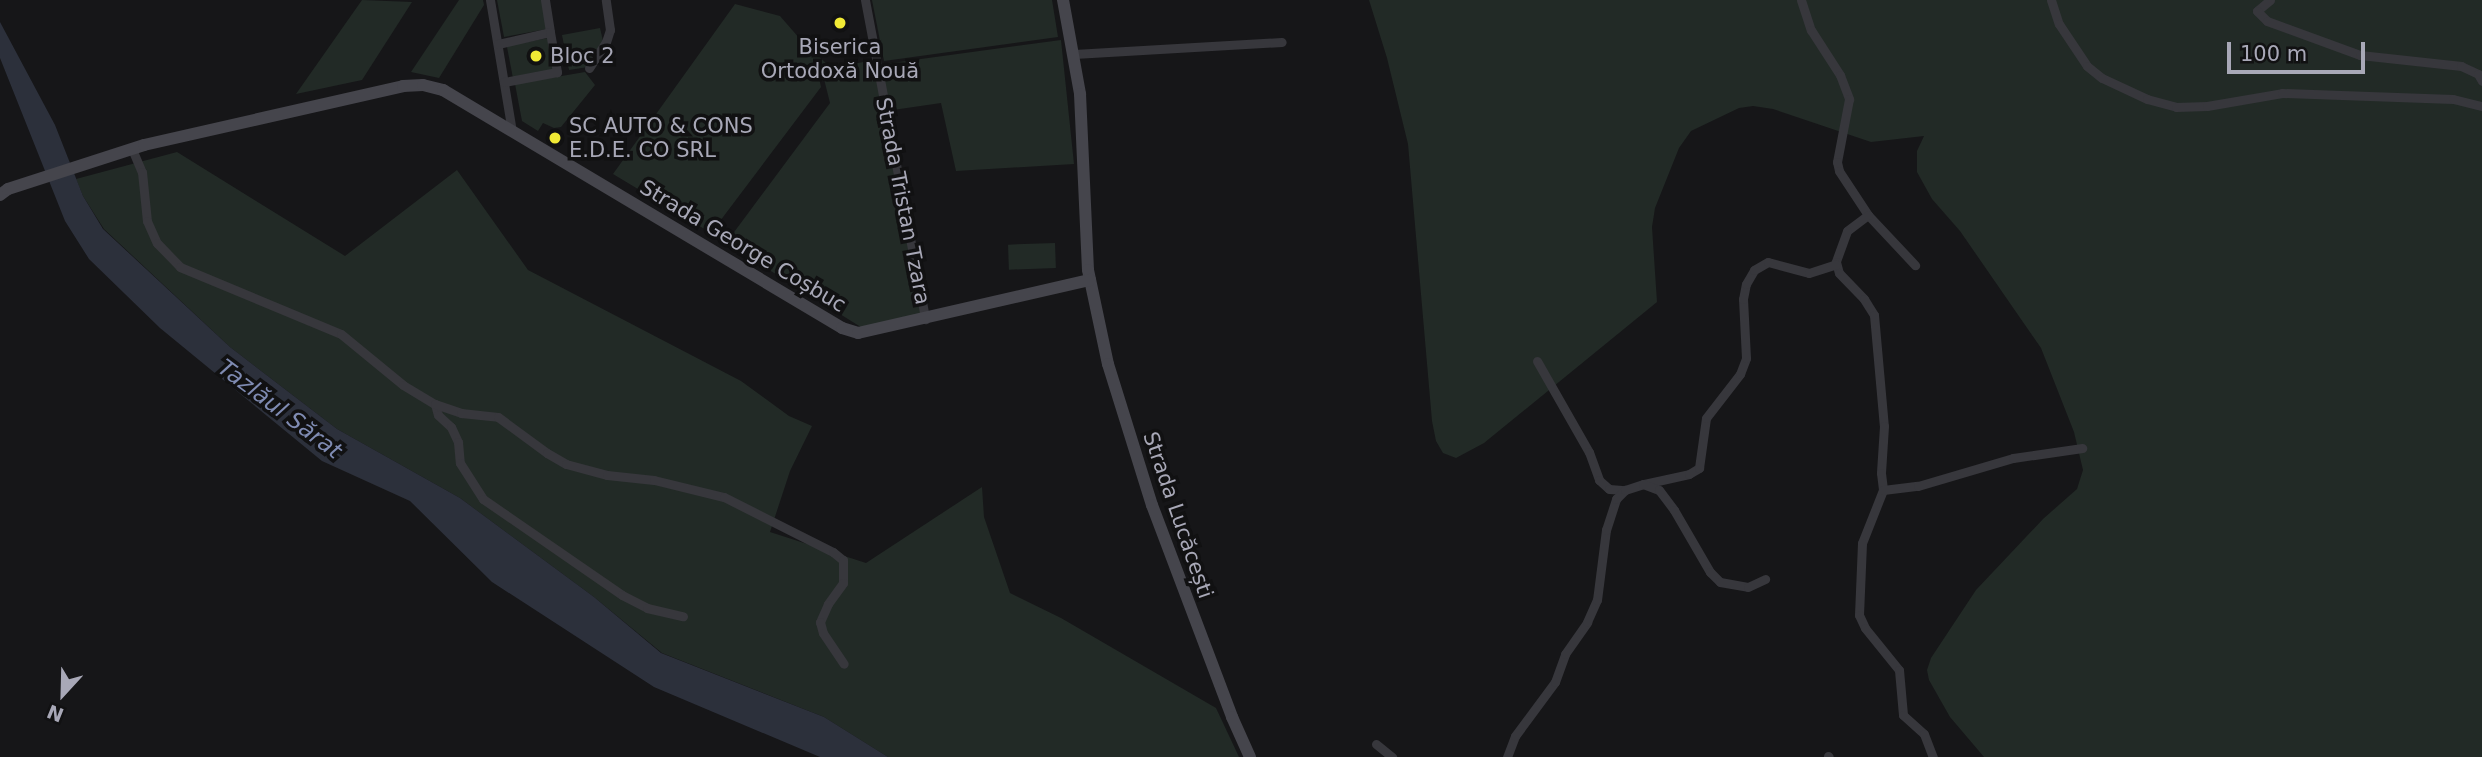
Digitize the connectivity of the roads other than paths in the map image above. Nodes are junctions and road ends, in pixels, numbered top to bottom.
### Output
1 (490, 0) edge
2 (545, 0) edge
3 (606, 0) edge
4 (865, 0) edge
5 (1063, 0) edge
6 (1801, 0) edge
7 (2051, 0) edge
8 (2270, 0) edge
9 (550, 32) junction
10 (1282, 42) dead end
11 (498, 44) junction
12 (1074, 54) junction
13 (589, 68) dead end
14 (2482, 81) edge
15 (504, 82) junction
16 (2482, 106) edge
17 (512, 131) junction
18 (132, 149) junction
19 (3, 190) edge
20 (1868, 215) junction
21 (1836, 264) junction
22 (1915, 265) dead end
23 (1090, 280) junction
24 (925, 319) junction
25 (1537, 360) dead end
26 (435, 404) junction
27 (2082, 448) dead end
28 (1643, 484) junction
29 (1625, 489) junction
30 (1883, 489) junction
31 (1765, 579) dead end
32 (683, 616) dead end
33 (845, 664) dead end
34 (1376, 744) dead end
35 (1250, 757) edge
36 (1392, 757) edge
37 (1507, 757) edge
38 (1933, 757) edge

1 - 11 street
2 - 9 street
3 - 13 street
4 - 24 street, Strada Tristan Tzara
5 - 12 street, Strada Lucăcești
6 - 20 street
7 - 16 street
8 - 14 street
9 - 11 street
9 - 15 street
10 - 12 street
11 - 15 street
12 - 23 street, Strada Lucăcești
15 - 17 street
17 - 18 street, Strada George Coșbuc
17 - 24 street, Strada George Coșbuc
18 - 19 street, Strada George Coșbuc
18 - 26 street
20 - 21 street
20 - 22 street
21 - 28 street
21 - 30 street
23 - 24 street, Strada George Coșbuc
23 - 35 street, Strada Lucăcești
25 - 29 street
26 - 32 street
26 - 33 street
27 - 30 street
28 - 29 street
28 - 31 street
29 - 37 street
30 - 38 street
34 - 36 street

